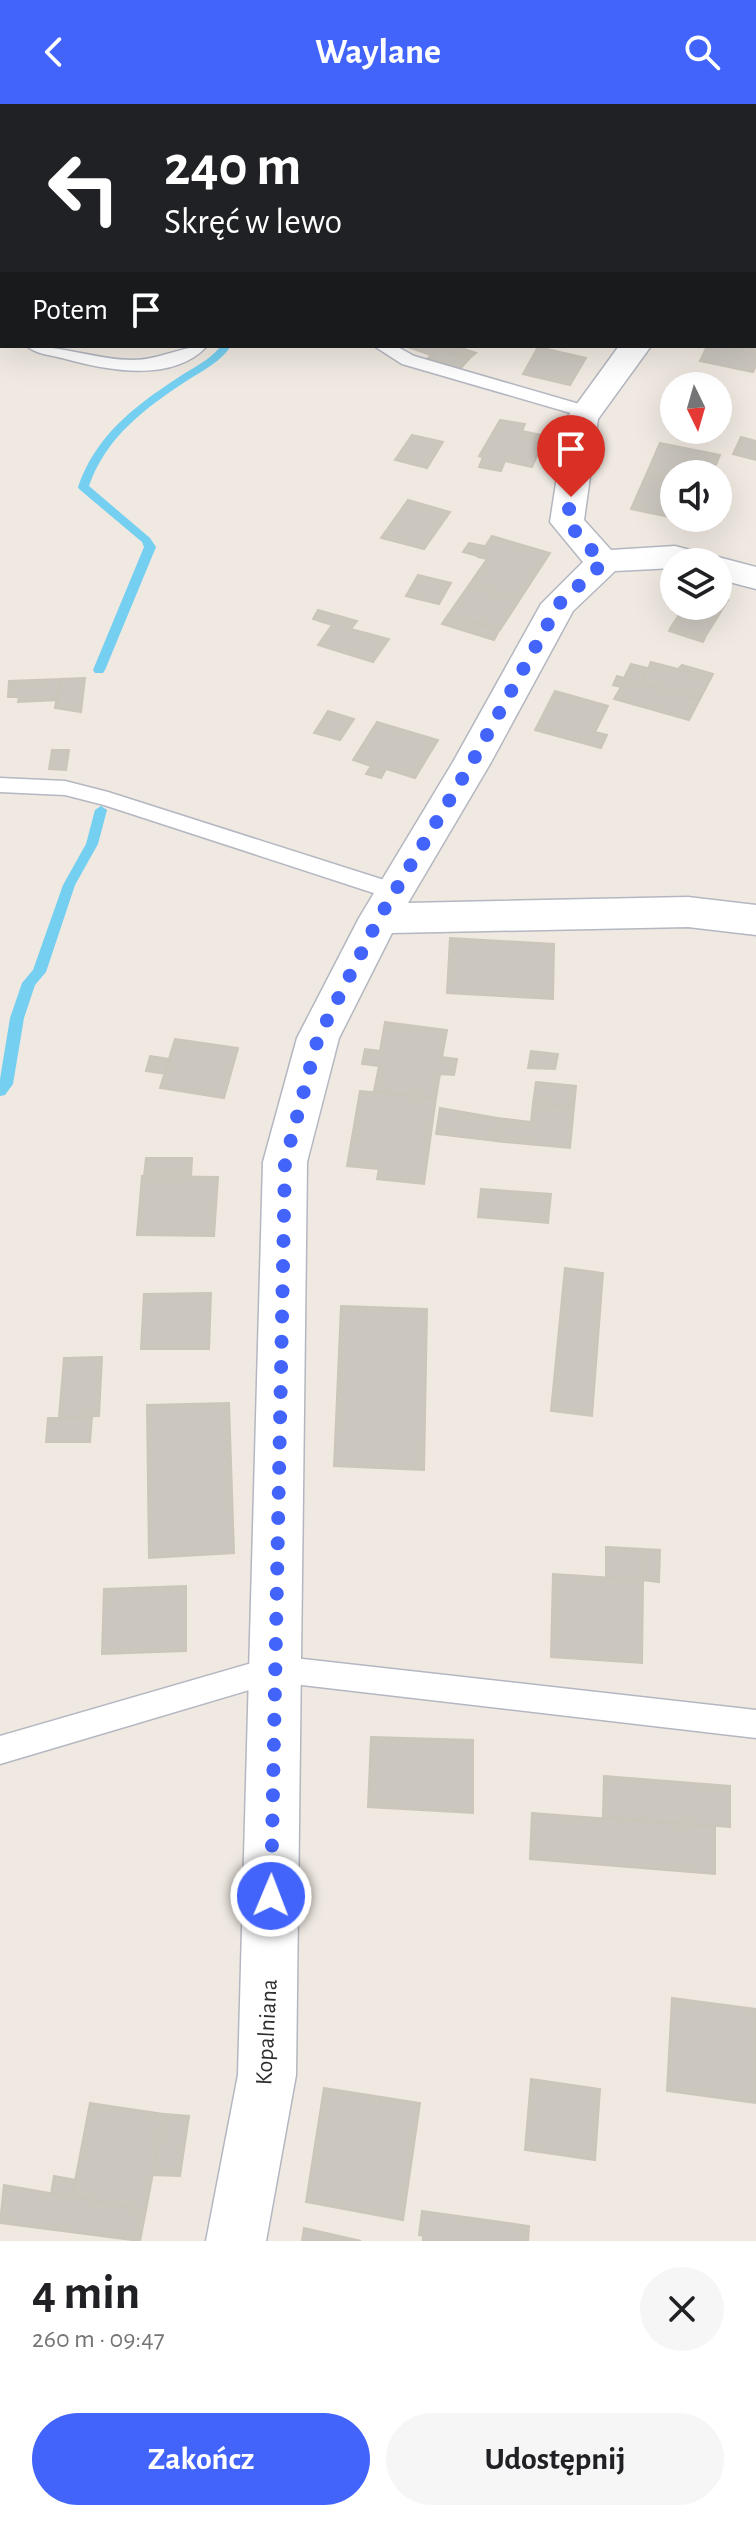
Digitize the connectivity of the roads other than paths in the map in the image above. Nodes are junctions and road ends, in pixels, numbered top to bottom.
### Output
1 (45, 348) edge
2 (194, 348) edge
3 (387, 348) edge
4 (634, 348) edge
5 (587, 412) junction
6 (660, 557) edge
7 (603, 563) junction
8 (732, 572) edge
9 (756, 578) edge
10 (0, 785) edge
11 (387, 905) junction
12 (756, 920) edge
13 (276, 1669) junction
14 (756, 1724) edge
15 (0, 1750) edge
16 (236, 2241) edge

1 - 2 lane
3 - 5 lane
4 - 5 street
5 - 7 street
6 - 7 street
7 - 11 street, Kopalniana
8 - 9 street
10 - 11 lane
11 - 12 street
11 - 13 street, Kopalniana
13 - 14 lane
13 - 15 lane
13 - 16 street, Kopalniana

